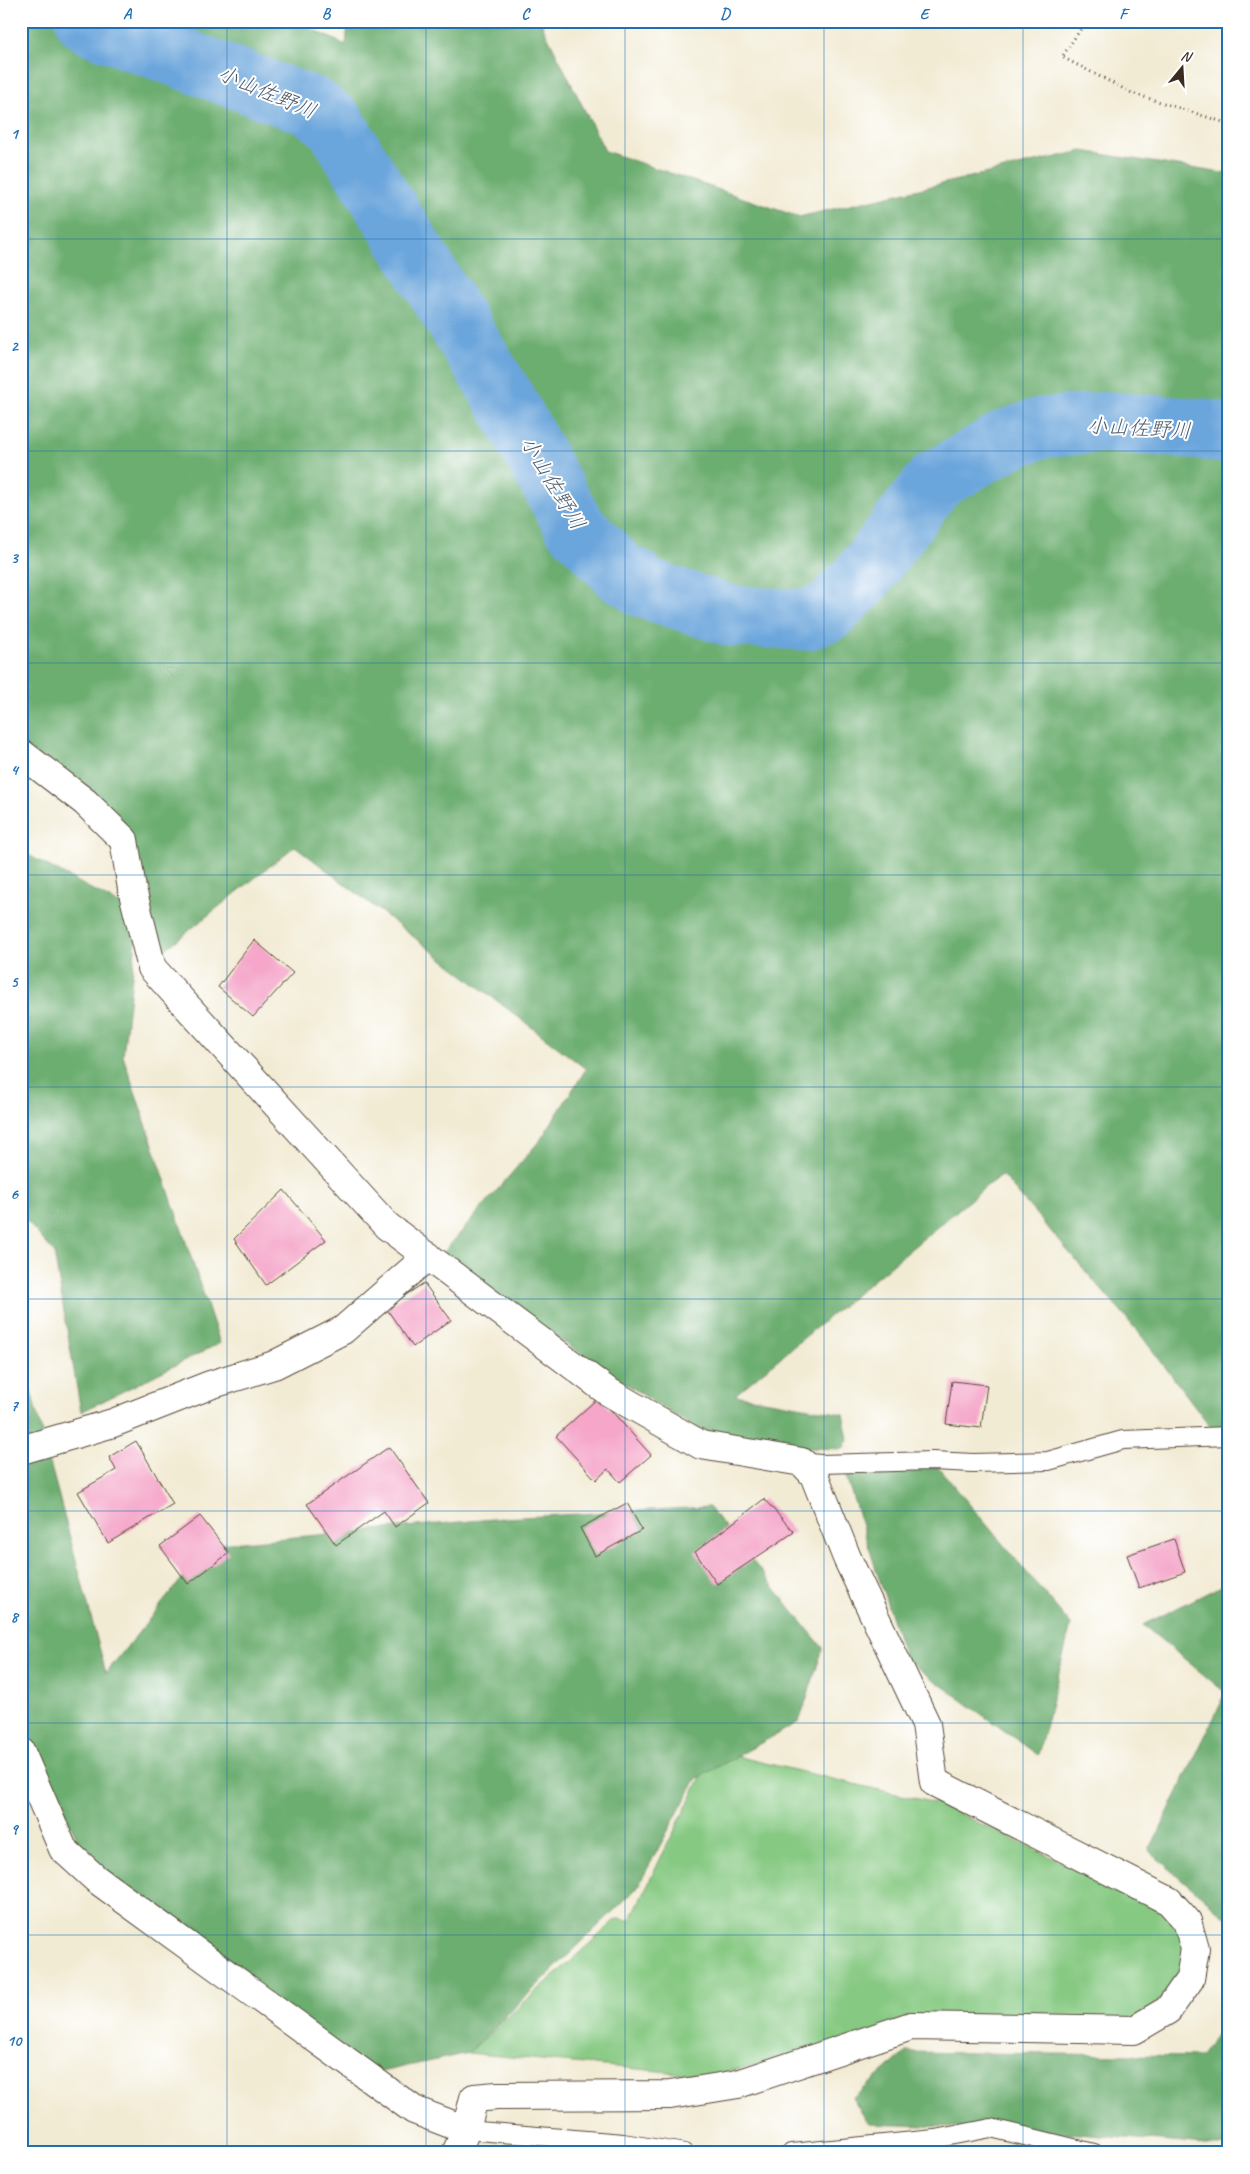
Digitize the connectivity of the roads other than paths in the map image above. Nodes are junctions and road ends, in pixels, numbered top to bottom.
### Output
1 (21, 753) edge
2 (428, 1256) junction
3 (1229, 1436) edge
4 (21, 1450) edge
5 (802, 1462) junction
6 (21, 1752) edge
7 (461, 2142) edge
8 (631, 2148) edge
9 (685, 2153) edge
10 (791, 2153) edge
11 (1094, 2153) edge

1 - 2 street
2 - 4 street
2 - 5 street
3 - 5 lane
5 - 7 street
6 - 7 street
7 - 8 lane
8 - 9 lane
10 - 11 lane

